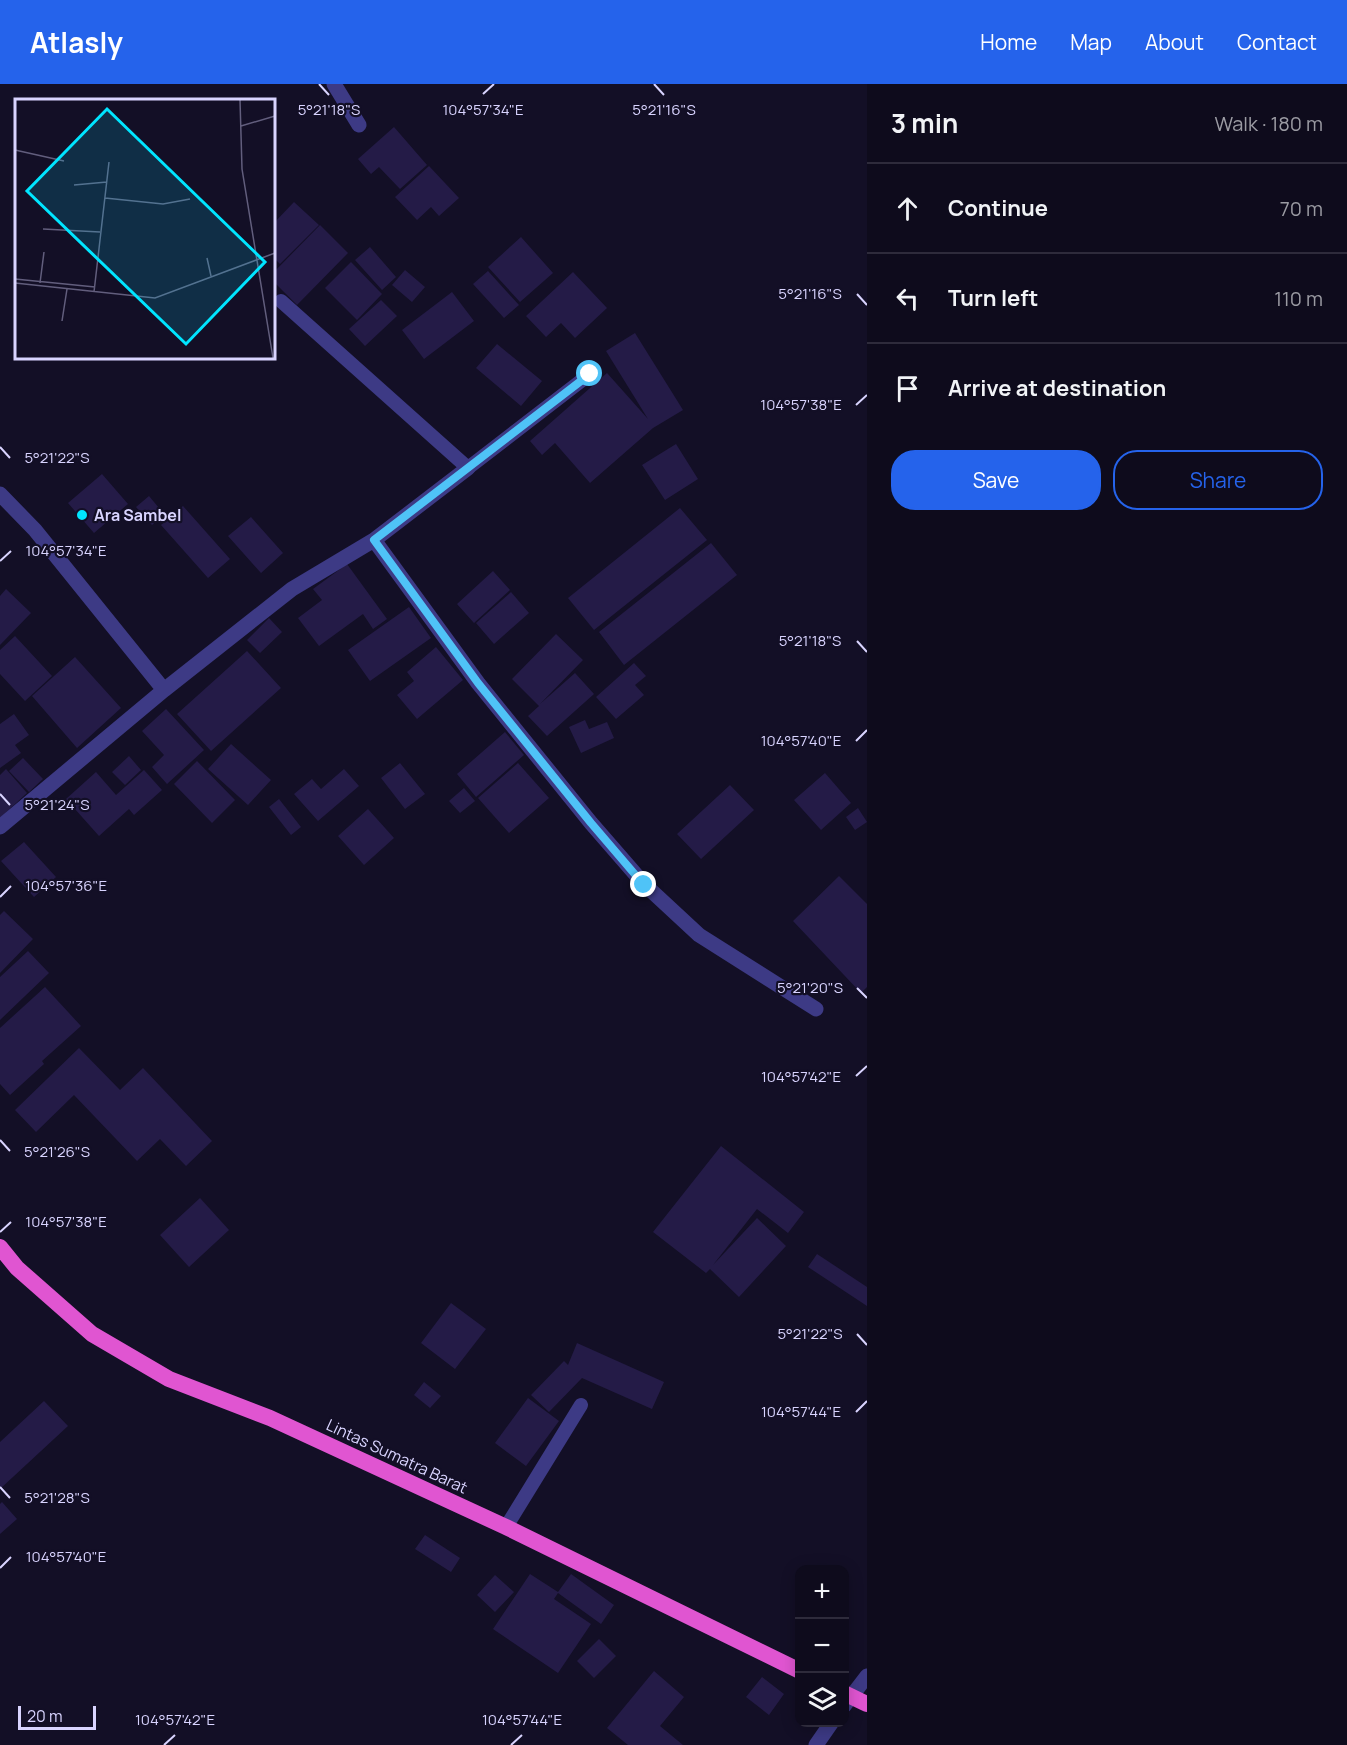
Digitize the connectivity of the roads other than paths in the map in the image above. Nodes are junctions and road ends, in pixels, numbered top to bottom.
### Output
1 (334, 84) edge
2 (359, 125) dead end
3 (281, 301) dead end
4 (590, 374) dead end
5 (468, 468) junction
6 (0, 494) edge
7 (374, 540) junction
8 (164, 690) junction
9 (0, 827) edge
10 (816, 1009) dead end
11 (0, 1247) edge
12 (581, 1405) dead end
13 (506, 1527) junction
14 (795, 1669) edge
15 (867, 1676) edge
16 (849, 1697) edge
17 (849, 1700) edge
18 (867, 1704) edge
19 (829, 1727) edge
20 (816, 1745) edge

1 - 2 street
3 - 5 lane
4 - 5 lane
5 - 7 street
6 - 8 street
7 - 8 street
7 - 10 street
8 - 9 street
11 - 13 highway, Lintas Sumatra Barat
12 - 13 lane
13 - 14 highway, Lintas Sumatra Barat
15 - 16 street
17 - 18 highway
19 - 20 street

